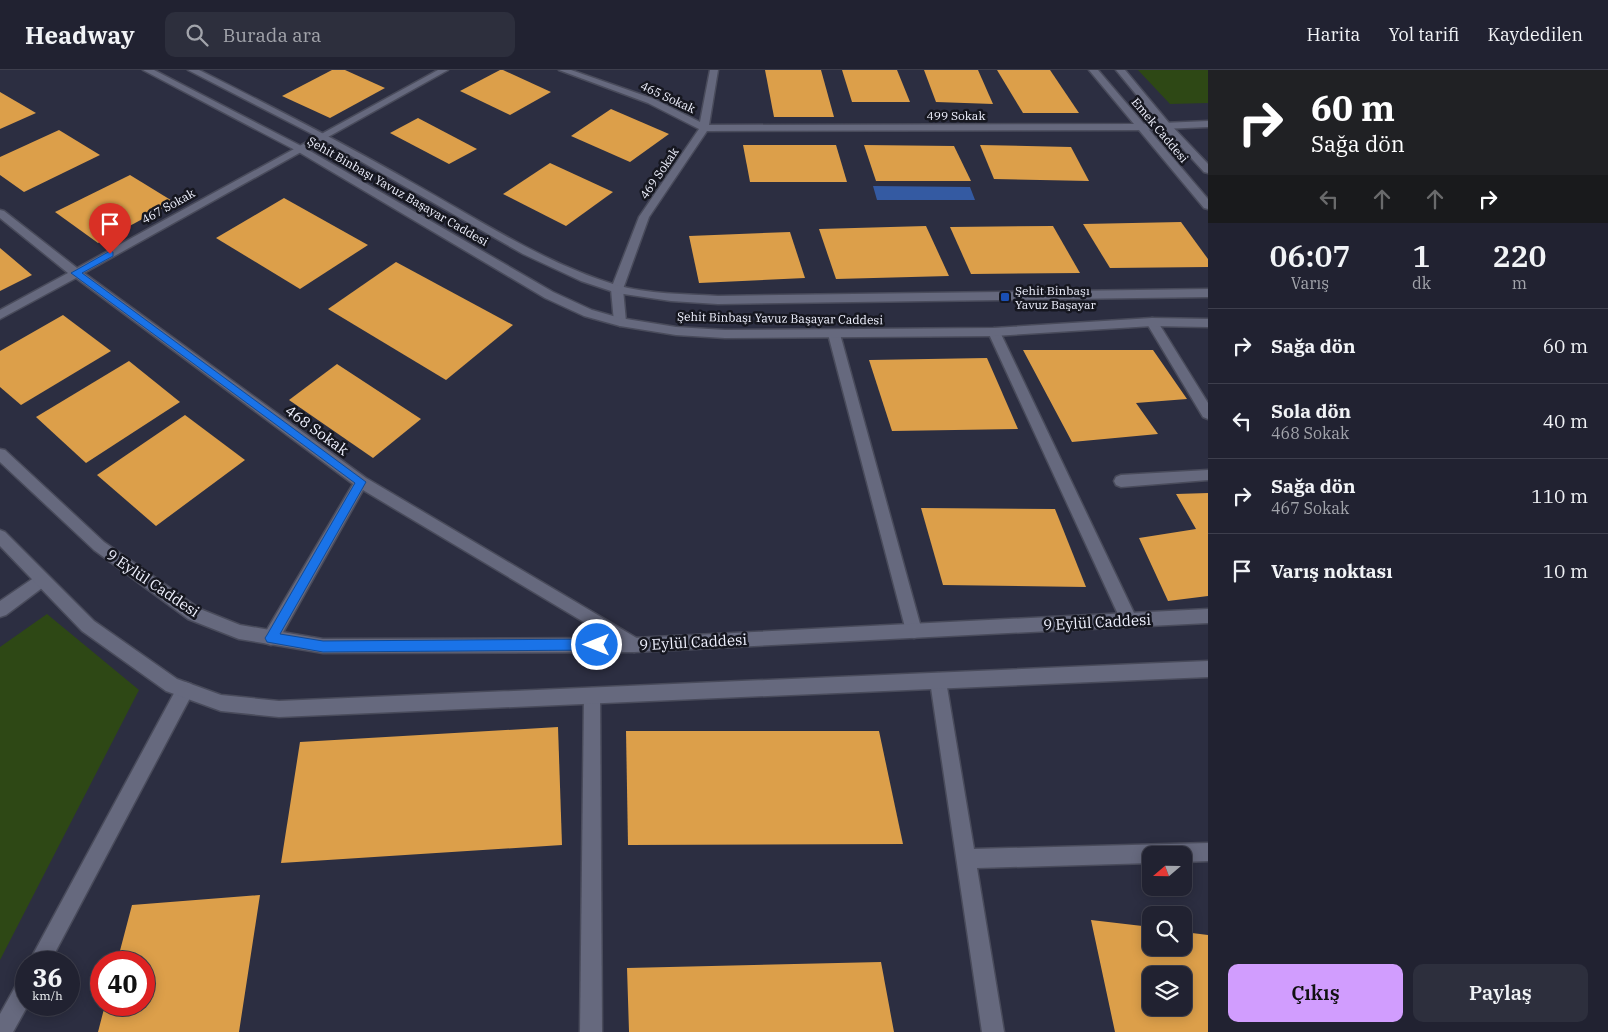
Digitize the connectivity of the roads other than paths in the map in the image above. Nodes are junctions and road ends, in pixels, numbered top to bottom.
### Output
1 (147, 70) edge
2 (192, 70) edge
3 (444, 70) edge
4 (563, 70) edge
5 (714, 70) edge
6 (1093, 70) edge
7 (1120, 70) edge
8 (1208, 124) edge
9 (1166, 125) junction
10 (1140, 127) junction
11 (704, 128) junction
12 (323, 136) junction
13 (300, 149) junction
14 (1208, 170) edge
15 (1208, 206) edge
16 (0, 213) edge
17 (76, 273) junction
18 (617, 289) junction
19 (1208, 293) edge
20 (0, 314) edge
21 (620, 322) junction
22 (1152, 322) junction
23 (1208, 323) edge
24 (994, 332) junction
25 (834, 334) junction
26 (1208, 414) edge
27 (0, 454) edge
28 (1208, 475) edge
29 (1121, 481) dead end
30 (361, 482) junction
31 (0, 536) edge
32 (42, 580) junction
33 (0, 610) edge
34 (1208, 616) edge
35 (1129, 620) junction
36 (914, 631) junction
37 (271, 638) junction
38 (634, 645) junction
39 (1208, 669) edge
40 (938, 681) junction
41 (185, 690) junction
42 (592, 696) junction
43 (1208, 852) edge
44 (966, 859) junction
45 (45, 951) edge
46 (15, 1008) edge
47 (2, 1032) edge
48 (591, 1032) edge
49 (993, 1032) edge

1 - 13 street, Şehit Binbaşı Yavuz Başayar Caddesi
2 - 12 street, Şehit Binbaşı Yavuz Başayar Caddesi
3 - 12 street, 467 Sokak
4 - 11 street, 465 Sokak
5 - 11 street, 469 Sokak
6 - 10 street, Emek Caddesi
7 - 9 street, Emek Caddesi
8 - 9 street, 499 Sokak
9 - 10 street, 499 Sokak
9 - 14 street, Emek Caddesi
10 - 11 street, 499 Sokak
10 - 15 street, Emek Caddesi
11 - 18 street, 469 Sokak
12 - 13 street, 467 Sokak
12 - 18 street, Şehit Binbaşı Yavuz Başayar Caddesi
13 - 17 street, 467 Sokak
13 - 21 street, Şehit Binbaşı Yavuz Başayar Caddesi
16 - 17 street, 468 Sokak
17 - 20 street, 467 Sokak
17 - 30 street, 468 Sokak
18 - 19 street, Şehit Binbaşı Yavuz Başayar Caddesi
18 - 21 street
21 - 25 street, Şehit Binbaşı Yavuz Başayar Caddesi
22 - 23 street, Şehit Binbaşı Yavuz Başayar Caddesi
22 - 24 street, Şehit Binbaşı Yavuz Başayar Caddesi
22 - 26 street
24 - 25 street, Şehit Binbaşı Yavuz Başayar Caddesi
24 - 35 street
25 - 36 street
27 - 37 street, 9 Eylül Caddesi
28 - 29 street
30 - 37 street
30 - 38 street, 468 Sokak
31 - 32 street
32 - 33 street
32 - 41 street
34 - 35 street, 9 Eylül Caddesi
35 - 36 street, 9 Eylül Caddesi
36 - 38 street, 9 Eylül Caddesi
37 - 38 street, 9 Eylül Caddesi
39 - 40 street
40 - 42 street
40 - 44 street
41 - 42 street
41 - 45 street
42 - 48 street
43 - 44 street
44 - 49 street
46 - 47 street

